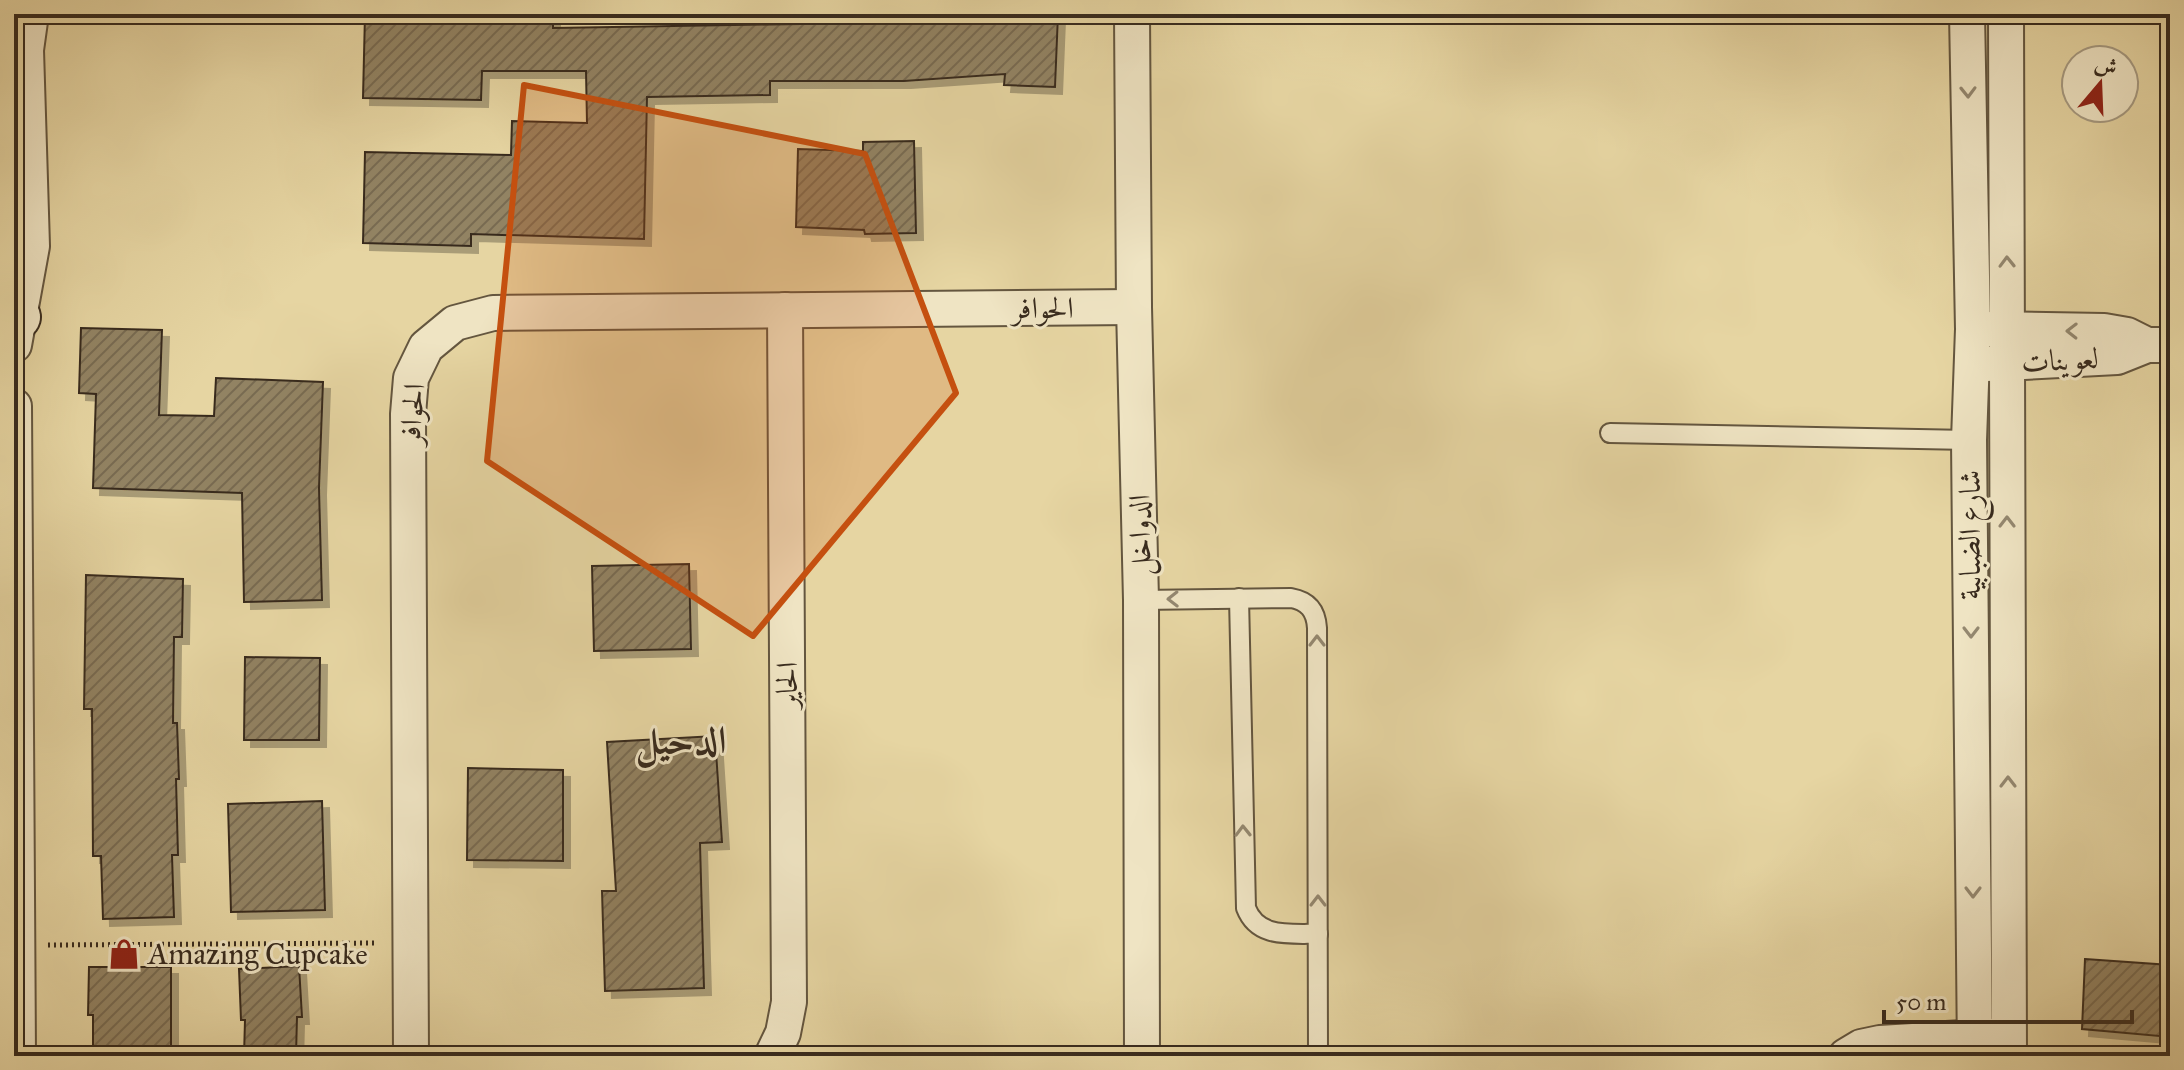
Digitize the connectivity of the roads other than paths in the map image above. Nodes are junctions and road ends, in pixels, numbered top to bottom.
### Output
1 (31, 14) edge
2 (1132, 14) edge
3 (1967, 14) edge
4 (2006, 14) edge
5 (1134, 307) junction
6 (785, 310) junction
7 (15, 324) edge
8 (1973, 329) junction
9 (2008, 329) junction
10 (2158, 345) edge
11 (2008, 364) junction
12 (1971, 365) junction
13 (14, 406) edge
14 (1610, 433) dead end
15 (1969, 440) junction
16 (1239, 598) junction
17 (1141, 600) junction
18 (1318, 934) junction
19 (1975, 1046) edge
20 (2009, 1046) edge
21 (18, 1056) edge
22 (411, 1056) edge
23 (772, 1056) edge
24 (1142, 1056) edge
25 (1318, 1056) edge
26 (1846, 1056) edge

1 - 7 street
2 - 5 street, الدواخل
3 -> 8 street, شارع الضبابية
9 -> 4 street, شارع الضبابية
5 - 6 street, الحوافر
5 - 17 street, الدواخل
6 - 22 street, الحوافر
6 - 23 street, الحاير
8 - 9 street, لعوينات
8 - 12 street, شارع الضبابية
10 -> 9 street, لعوينات
9 - 11 street, شارع الضبابية
10 - 11 street, لعوينات
11 - 12 street, لعوينات
20 -> 11 street, شارع الضبابية
12 - 15 street, شارع الضبابية
13 - 21 street
14 - 15 lane
15 -> 19 street, شارع الضبابية
16 -> 17 lane
18 -> 16 lane
18 -> 16 lane
17 - 24 street, الدواخل
18 - 25 lane
19 - 20 street
19 - 26 street

